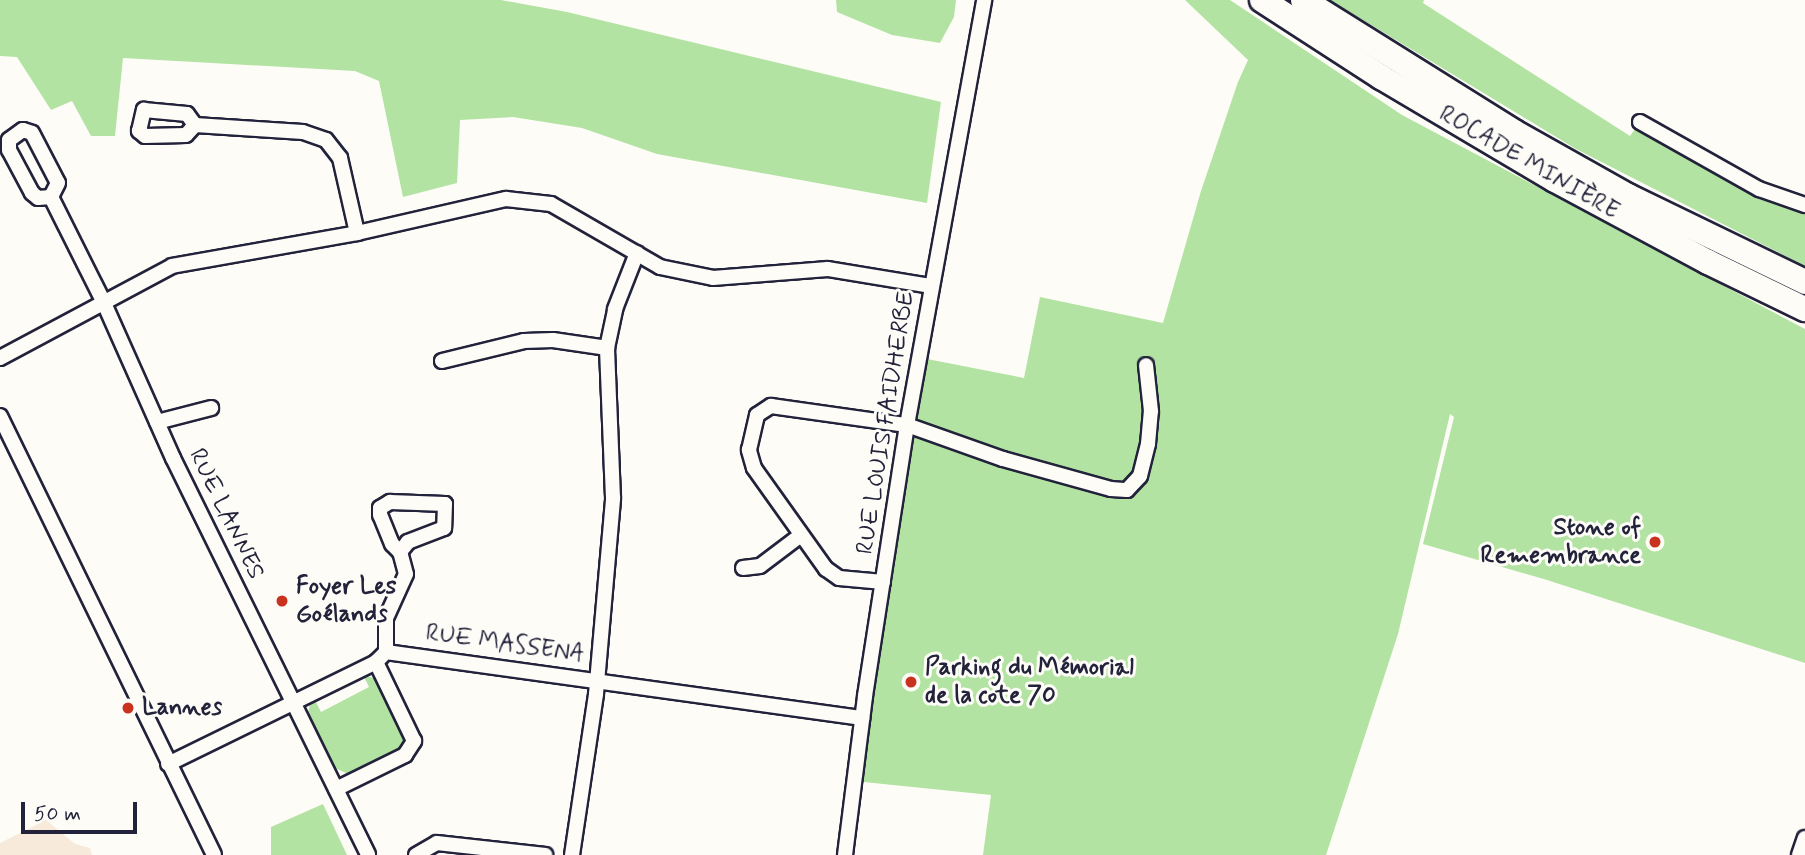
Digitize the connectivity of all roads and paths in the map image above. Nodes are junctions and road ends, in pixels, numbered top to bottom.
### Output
1 (984, 0) edge
2 (1262, 0) edge
3 (1303, 0) edge
4 (1640, 122) dead end
5 (195, 125) dead end
6 (51, 197) junction
7 (1805, 205) edge
8 (357, 233) junction
9 (637, 253) junction
10 (1805, 282) edge
11 (931, 286) junction
12 (104, 303) junction
13 (1805, 309) edge
14 (607, 348) junction
15 (0, 358) edge
16 (442, 361) dead end
17 (1146, 365) dead end
18 (211, 408) dead end
19 (0, 416) edge
20 (157, 422) junction
21 (907, 425) junction
22 (802, 536) junction
23 (400, 552) junction
24 (743, 568) dead end
25 (883, 582) junction
26 (381, 657) junction
27 (597, 681) junction
28 (294, 702) junction
29 (862, 718) junction
30 (168, 764) junction
31 (335, 789) junction
32 (1805, 838) edge
33 (214, 855) edge
34 (368, 855) edge
35 (416, 855) edge
36 (545, 855) edge
37 (572, 855) edge
38 (845, 855) edge
39 (1799, 855) edge

1 - 11 street, RUE LOUIS FAIDHERBE
2 - 13 highway, ROCADE MINIÈRE
3 - 10 highway, ROCADE MINIÈRE
4 - 7 street
5 - 8 street
6 - 6 street
6 - 12 street, RUE LANNES
8 - 9 street
8 - 12 street
9 - 11 street
9 - 14 street
11 - 21 street, RUE LOUIS FAIDHERBE
12 - 15 street
12 - 20 street, RUE LANNES
14 - 16 street
14 - 27 street
17 - 21 street
18 - 20 street
19 - 30 street
20 - 28 street, RUE LANNES
21 - 22 street
21 - 25 street, RUE LOUIS FAIDHERBE
22 - 24 street
22 - 25 street
23 - 23 street
23 - 26 street
25 - 29 street, RUE LOUIS FAIDHERBE
26 - 27 street, RUE MASSENA
26 - 28 street
26 - 31 street
27 - 29 street, RUE MASSENA
27 - 37 street
28 - 30 street
28 - 31 street, RUE LANNES
29 - 38 street, RUE LOUIS FAIDHERBE
30 - 33 street
31 - 34 street, RUE LANNES
32 - 39 street
35 - 36 street

